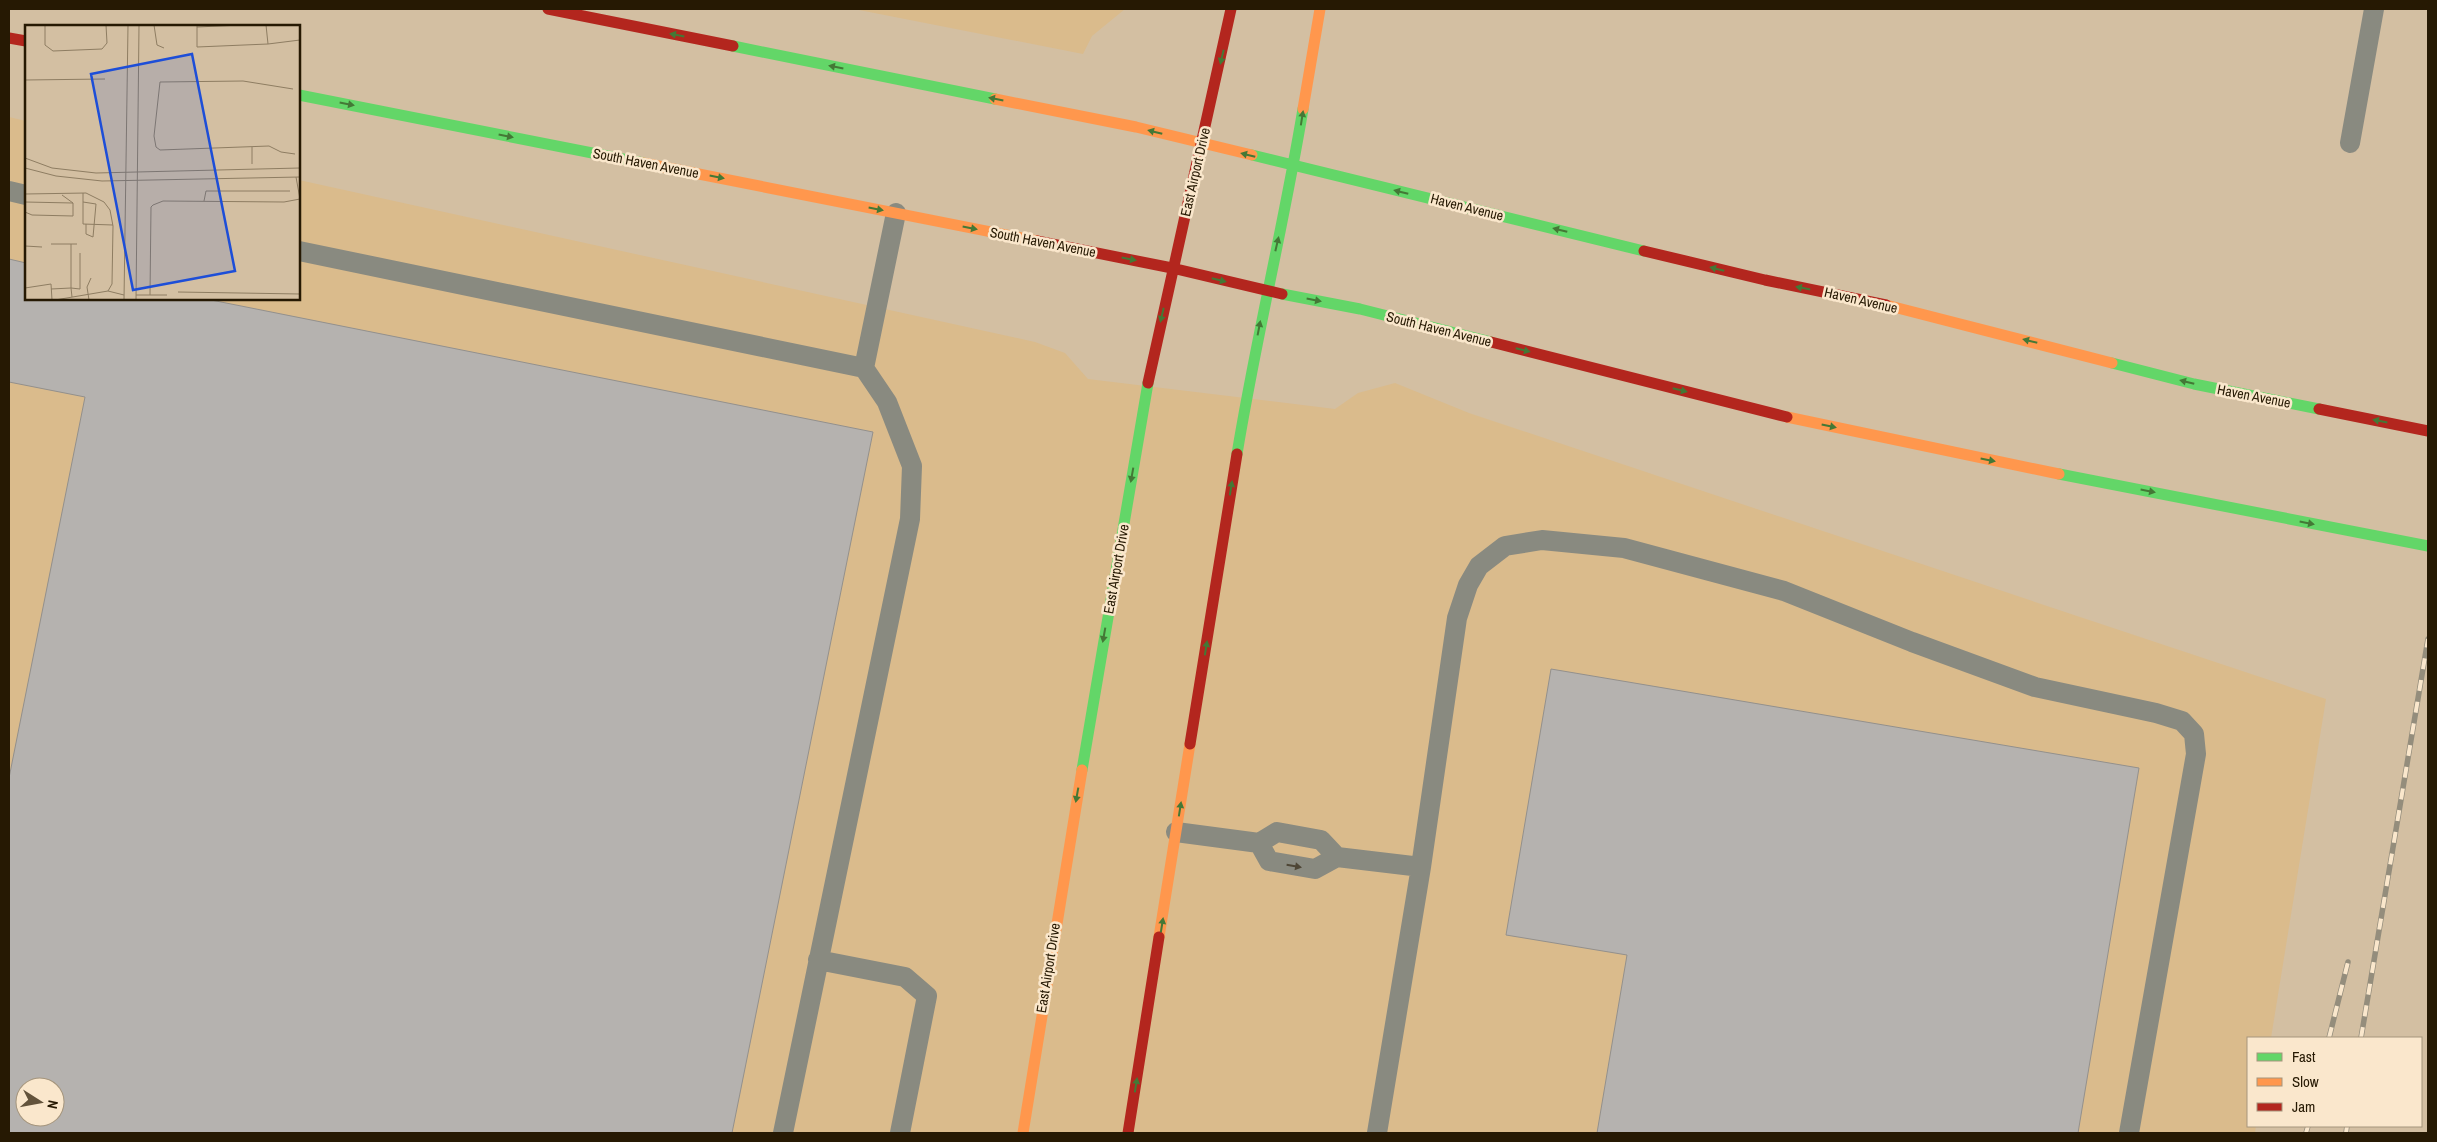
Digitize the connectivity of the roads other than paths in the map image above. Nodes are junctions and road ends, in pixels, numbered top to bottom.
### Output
1 (548, 9) edge
2 (1231, 9) edge
3 (1320, 9) edge
4 (2374, 9) edge
5 (9, 38) edge
6 (25, 41) edge
7 (300, 95) edge
8 (1202, 143) junction
9 (2350, 143) dead end
10 (1294, 166) junction
11 (9, 191) edge
12 (25, 194) edge
13 (896, 213) junction
14 (300, 251) edge
15 (1172, 268) junction
16 (1266, 292) junction
17 (864, 368) junction
18 (2428, 430) edge
19 (2428, 546) edge
20 (1176, 832) junction
21 (1259, 844) junction
22 (1337, 857) junction
23 (1420, 867) junction
24 (818, 960) junction
25 (783, 1133) edge
26 (900, 1133) edge
27 (1024, 1133) edge
28 (1128, 1133) edge
29 (1377, 1133) edge
30 (2129, 1133) edge

8 -> 1 main road
2 -> 8 main road, East Airport Drive
10 -> 3 main road
4 - 9 lane
5 - 6 main road
7 -> 13 main road, South Haven Avenue
10 -> 8 main road
8 - 15 main road, East Airport Drive
16 -> 10 main road
18 -> 10 main road, Haven Avenue
11 - 12 lane
13 -> 15 main road, South Haven Avenue
13 - 17 lane
14 - 17 lane
15 -> 16 main road, South Haven Avenue
15 -> 27 main road, East Airport Drive
16 -> 19 main road, South Haven Avenue
20 -> 16 main road
17 - 24 lane
20 - 21 lane
28 -> 20 main road
21 - 22 lane
21 -> 22 lane
22 - 23 lane
23 - 29 lane
23 - 30 lane
24 - 25 lane
24 - 26 lane

